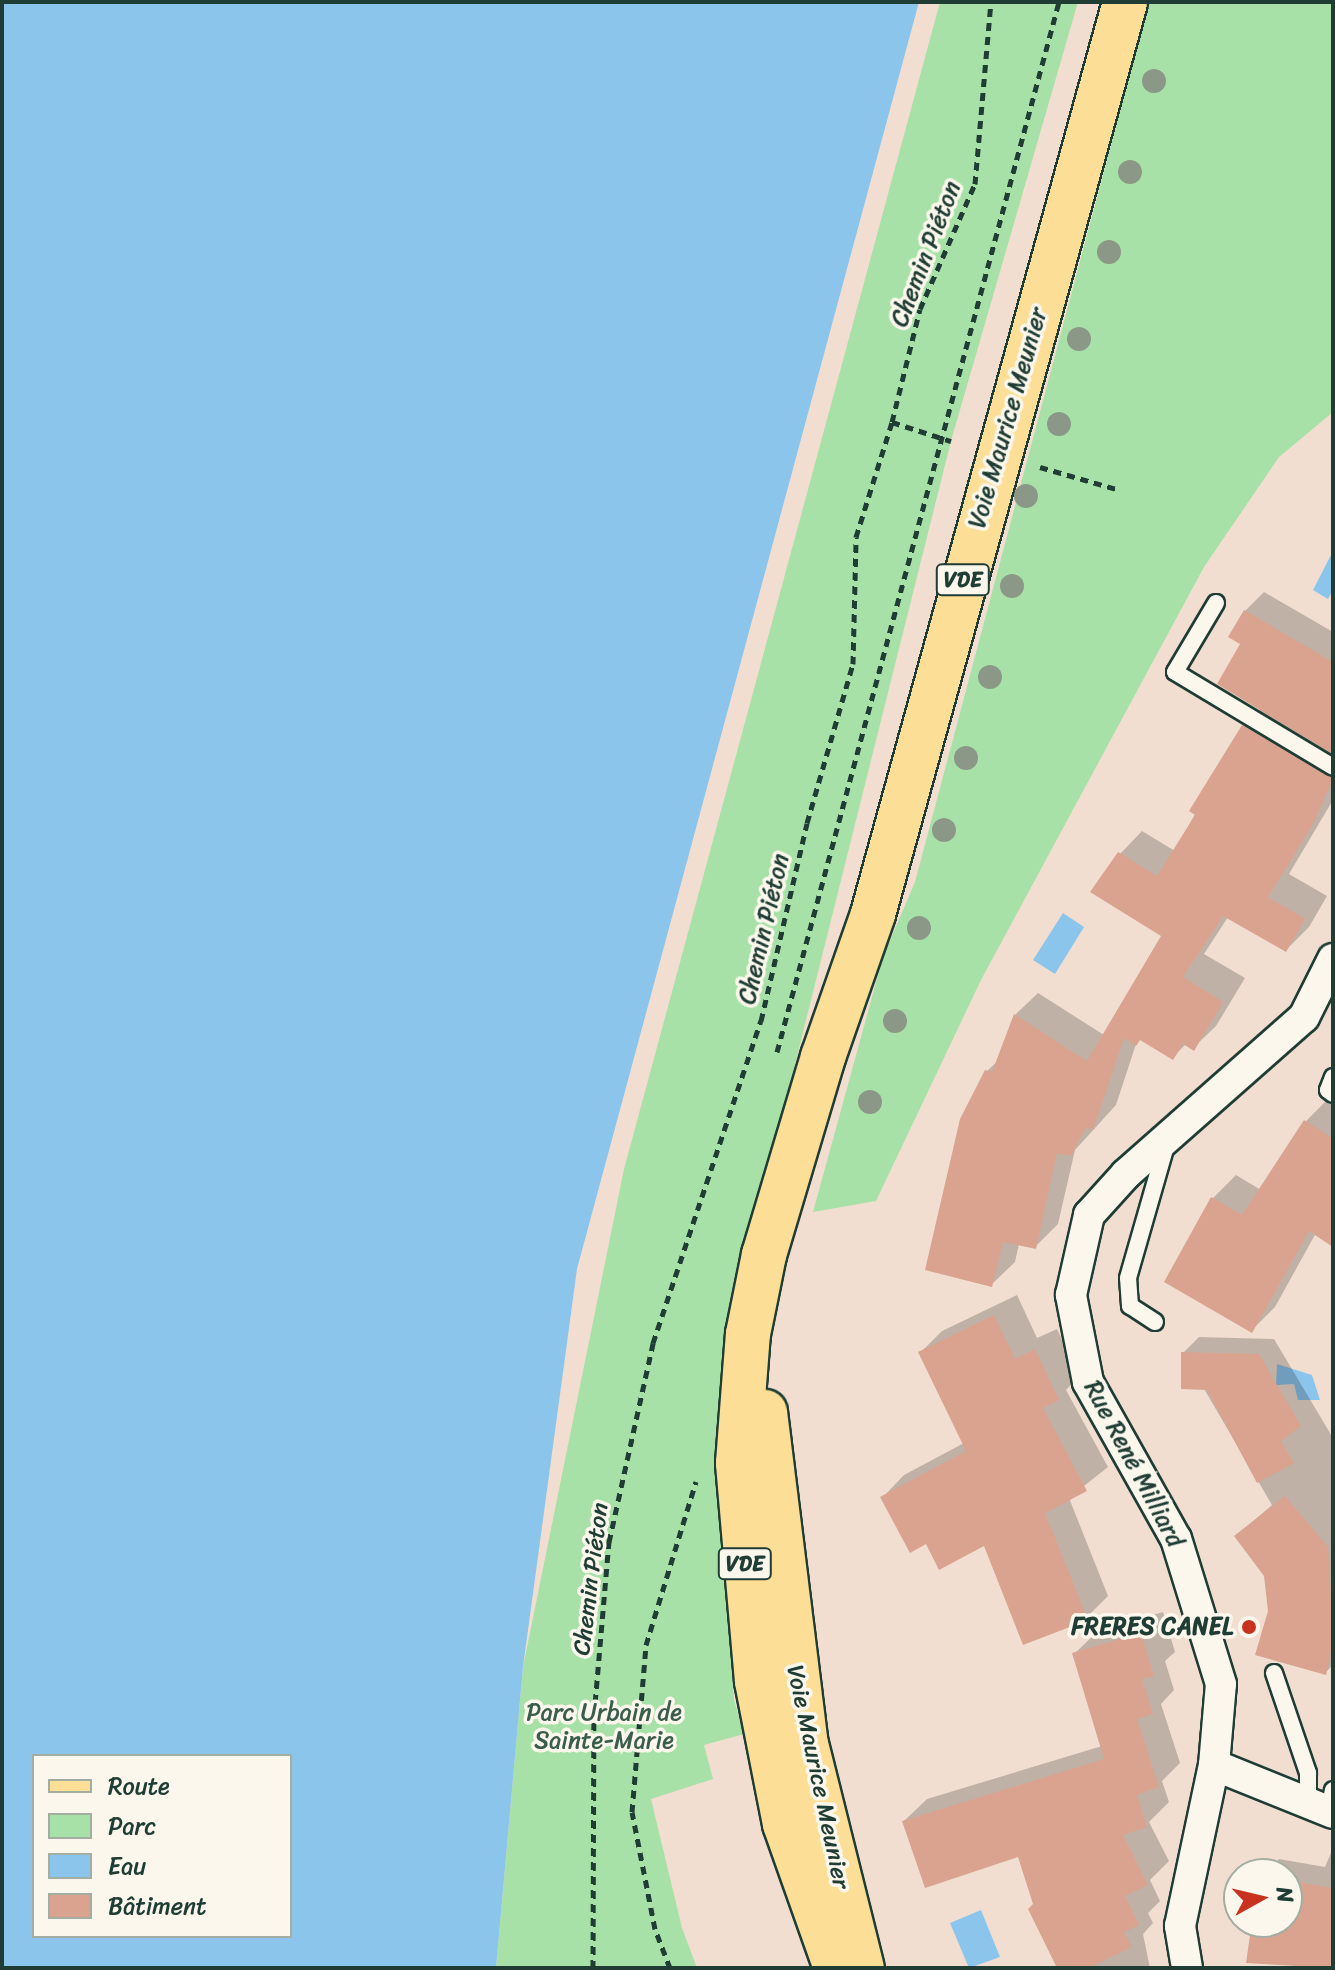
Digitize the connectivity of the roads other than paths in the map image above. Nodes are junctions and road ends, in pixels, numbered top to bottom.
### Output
1 (1125, 2) edge
2 (1216, 603) dead end
3 (1333, 767) edge
4 (1332, 965) edge
5 (1333, 1077) edge
6 (1333, 1094) edge
7 (1169, 1137) junction
8 (796, 1155) junction
9 (1155, 1322) dead end
10 (1274, 1673) dead end
11 (757, 1681) junction
12 (1214, 1765) junction
13 (1326, 1805) edge
14 (822, 1817) junction
15 (836, 1968) edge
16 (862, 1968) edge
17 (1187, 1968) edge

1 - 8 main road, Voie Maurice Meunier / VDE
2 - 3 lane
4 - 7 street, Rue René Milliard
5 - 6 lane
7 - 9 lane
7 - 12 street, Rue René Milliard
8 - 11 main road, Voie Maurice Meunier / VDE
8 - 14 main road, Voie Maurice Meunier / VDE
10 - 13 lane
11 - 14 lane
11 - 15 main road, Voie Maurice Meunier / VDE
12 - 13 street
12 - 17 street, Rue René Milliard
14 - 16 main road, Voie Maurice Meunier / VDE

